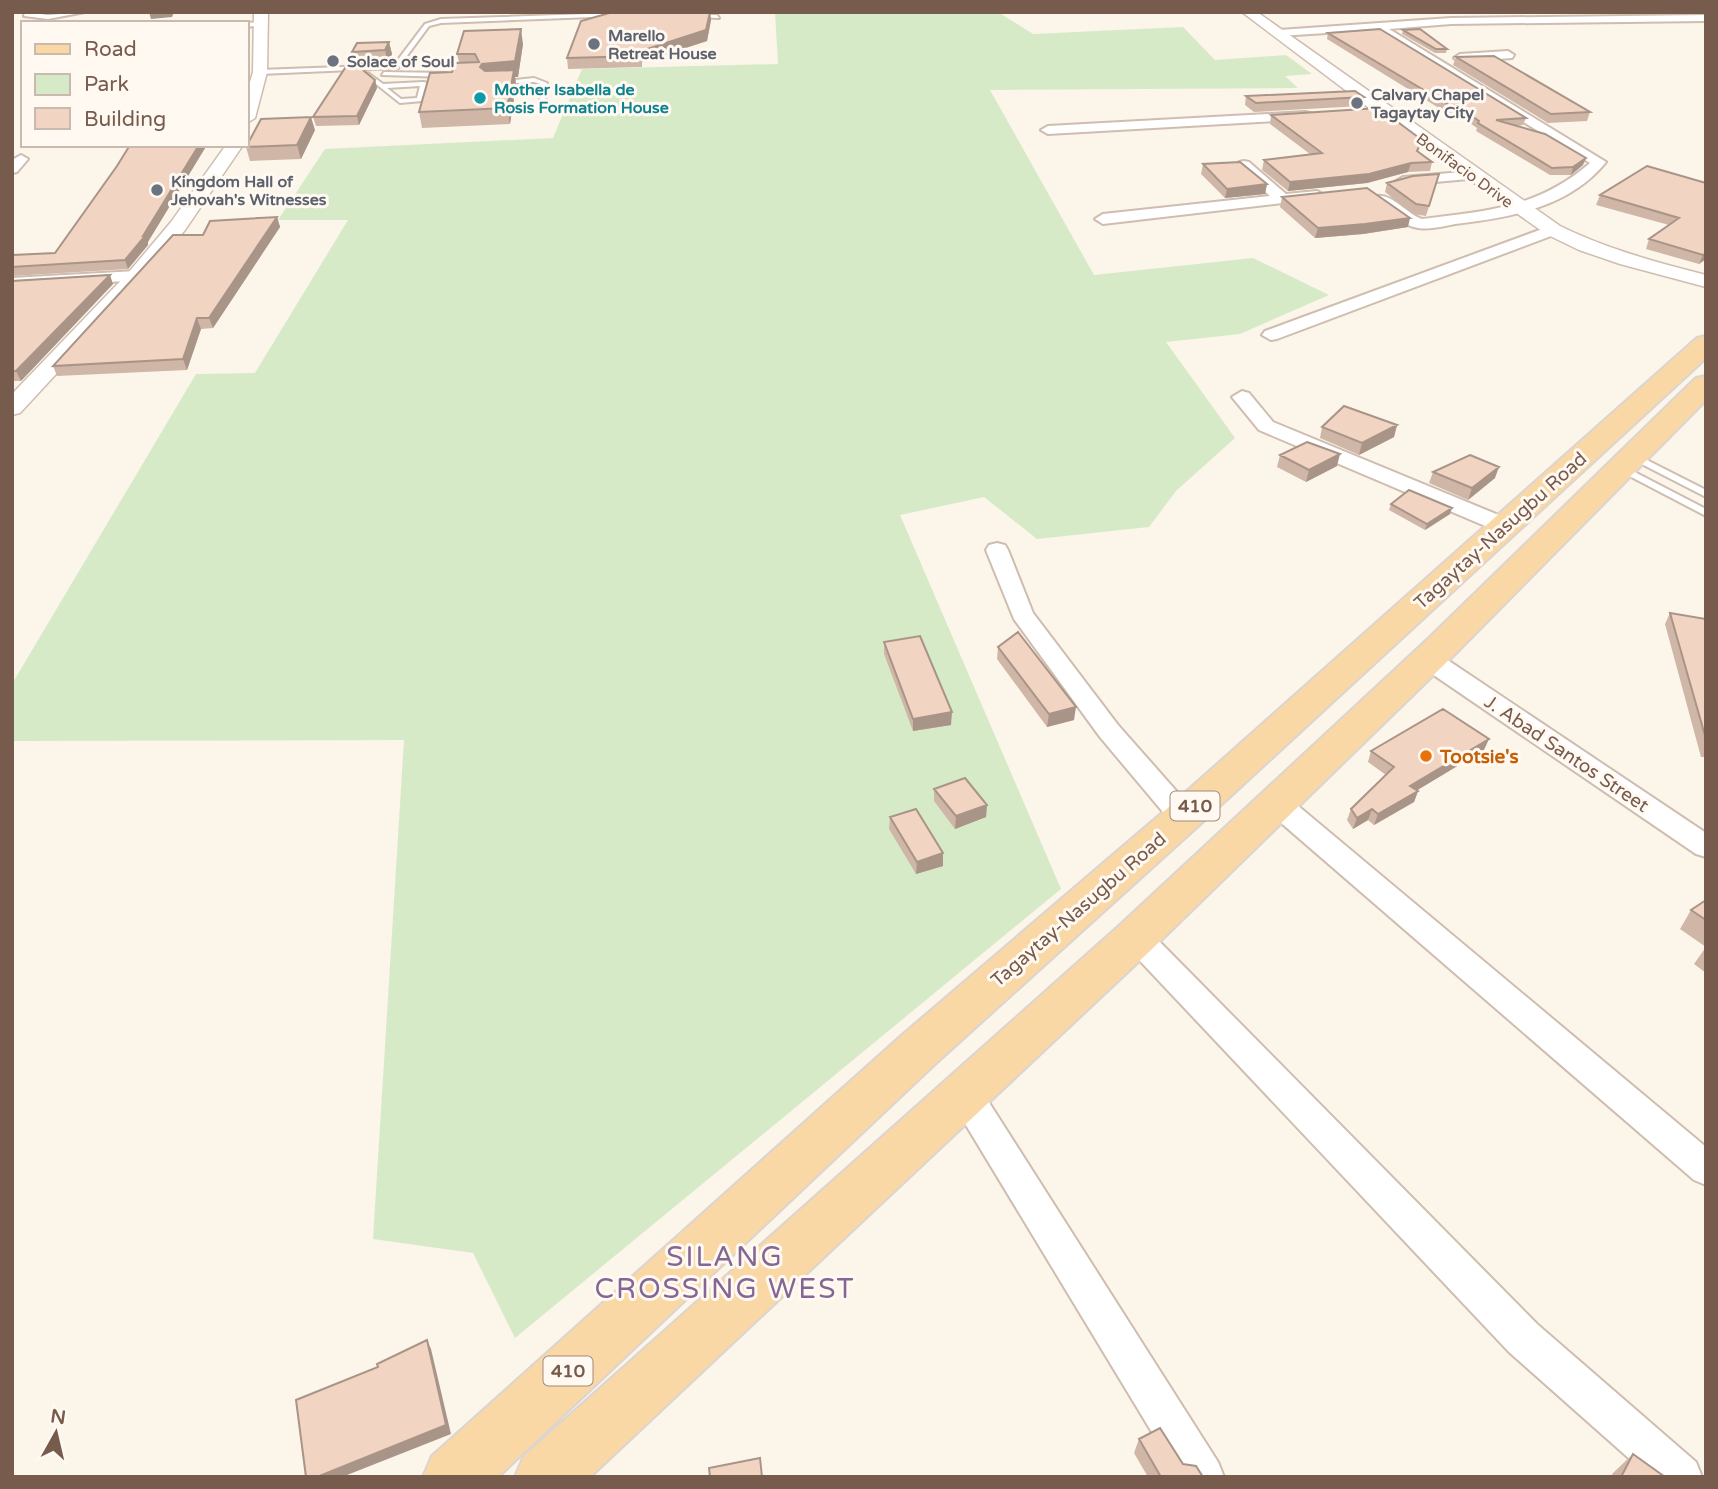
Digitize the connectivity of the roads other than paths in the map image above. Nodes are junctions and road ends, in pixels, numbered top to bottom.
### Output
1 (28, 12) edge
2 (83, 12) edge
3 (1248, 12) edge
4 (1525, 16) edge
5 (630, 17) edge
6 (718, 17) dead end
7 (692, 18) edge
8 (1706, 18) edge
9 (256, 20) edge
10 (1376, 26) junction
11 (1279, 33) junction
12 (1507, 55) dead end
13 (1431, 60) junction
14 (368, 75) junction
15 (455, 75) edge
16 (259, 76) junction
17 (488, 82) edge
18 (423, 84) junction
19 (436, 84) edge
20 (383, 86) junction
21 (543, 105) dead end
22 (1383, 111) junction
23 (1355, 113) edge
24 (248, 114) edge
25 (1313, 115) edge
26 (1048, 130) dead end
27 (234, 147) edge
28 (1244, 165) edge
29 (1474, 175) junction
30 (1332, 194) edge
31 (1283, 199) junction
32 (1522, 211) junction
33 (1103, 219) dead end
34 (1553, 230) junction
35 (136, 276) junction
36 (1706, 281) edge
37 (12, 283) edge
38 (1271, 335) dead end
39 (1706, 344) edge
40 (1706, 384) edge
41 (1242, 397) dead end
42 (12, 408) edge
43 (1627, 462) junction
44 (1706, 494) edge
45 (1706, 513) edge
46 (1505, 526) junction
47 (997, 550) dead end
48 (1429, 659) junction
49 (1275, 802) junction
50 (1183, 817) junction
51 (1706, 846) edge
52 (1136, 937) junction
53 (964, 1092) junction
54 (1706, 1169) edge
55 (564, 1470) edge
56 (453, 1477) edge
57 (1202, 1477) edge
58 (1681, 1477) edge

1 - 2 lane
3 - 11 street, Bonifacio Drive
4 - 8 street
4 - 10 street
5 - 16 lane
6 - 7 lane
9 - 16 street
10 - 11 street
10 - 13 street
11 - 22 street, Bonifacio Drive
12 - 13 street
13 - 32 street
14 - 15 lane
14 - 16 lane
14 - 20 lane
16 - 24 street
17 - 21 lane
18 - 19 lane
18 - 20 lane
18 - 20 lane
22 - 23 street
22 - 29 street, Bonifacio Drive
25 - 26 street
27 - 35 street
28 - 31 street
29 - 32 street, Bonifacio Drive
29 - 32 street
30 - 31 street
31 - 33 street
32 - 34 street, Bonifacio Drive
34 - 36 street, Bonifacio Drive
34 - 38 street
35 - 37 street
35 - 42 street
39 - 46 main road, Tagaytay-Nasugbu Road / 410
40 - 43 main road, Tagaytay-Nasugbu Road / 410
41 - 46 street
43 - 44 lane
43 - 45 lane
43 - 48 main road, Tagaytay-Nasugbu Road / 410
46 - 50 main road, Tagaytay-Nasugbu Road / 410
47 - 50 street
48 - 49 main road, Tagaytay-Nasugbu Road / 410
48 - 51 street, J. Abad Santos Street
49 - 52 main road, Tagaytay-Nasugbu Road / 410
49 - 54 street
50 - 56 main road, Tagaytay-Nasugbu Road / 410
52 - 53 main road, Tagaytay-Nasugbu Road / 410
52 - 58 street
53 - 55 main road, Tagaytay-Nasugbu Road / 410
53 - 57 street

